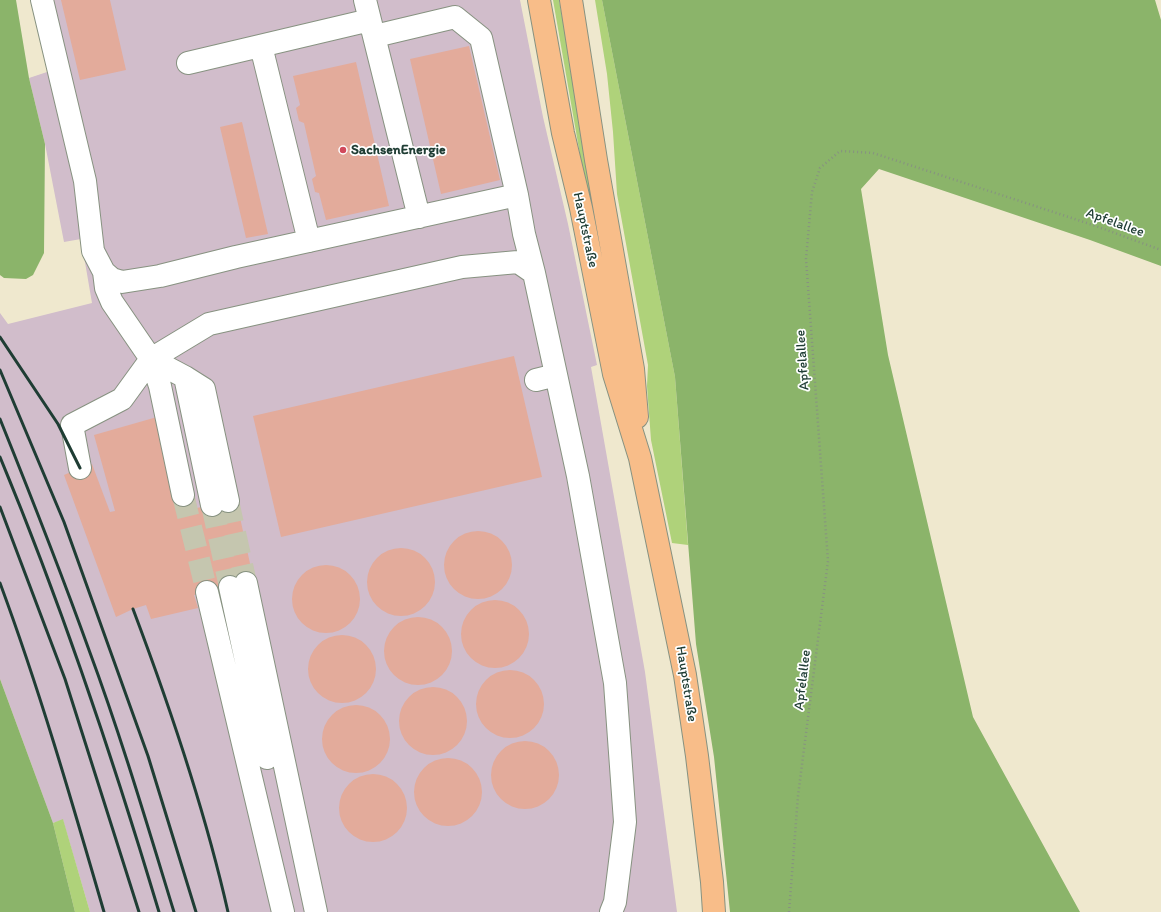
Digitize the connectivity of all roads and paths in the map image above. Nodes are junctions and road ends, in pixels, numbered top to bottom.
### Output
1 (42, 0) edge
2 (539, 0) edge
3 (571, 0) edge
4 (370, 19) edge
5 (261, 46) junction
6 (188, 63) dead end
7 (517, 195) junction
8 (419, 217) junction
9 (309, 241) junction
10 (1161, 250) edge
11 (104, 272) junction
12 (534, 273) junction
13 (151, 359) junction
14 (640, 458) junction
15 (80, 468) dead end
16 (183, 495) tunnel mouth
17 (220, 503) tunnel mouth
18 (207, 592) tunnel mouth
19 (283, 912) edge
20 (302, 912) edge
21 (316, 912) edge
22 (611, 912) edge
23 (714, 912) edge
24 (789, 912) edge

1 - 11 lane
2 - 14 main road, Hauptstraße
3 - 14 main road, Hauptstraße
4 - 5 lane
4 - 7 lane
4 - 8 lane
5 - 6 lane
5 - 9 lane
7 - 8 lane
7 - 12 lane
8 - 9 lane
9 - 11 lane
10 - 24 path, Apfelallee
11 - 13 lane
12 - 13 lane
12 - 22 lane
13 - 15 lane
13 - 16 lane
13 - 17 lane
14 - 23 main road, Hauptstraße
18 - 19 lane
20 - 21 lane

